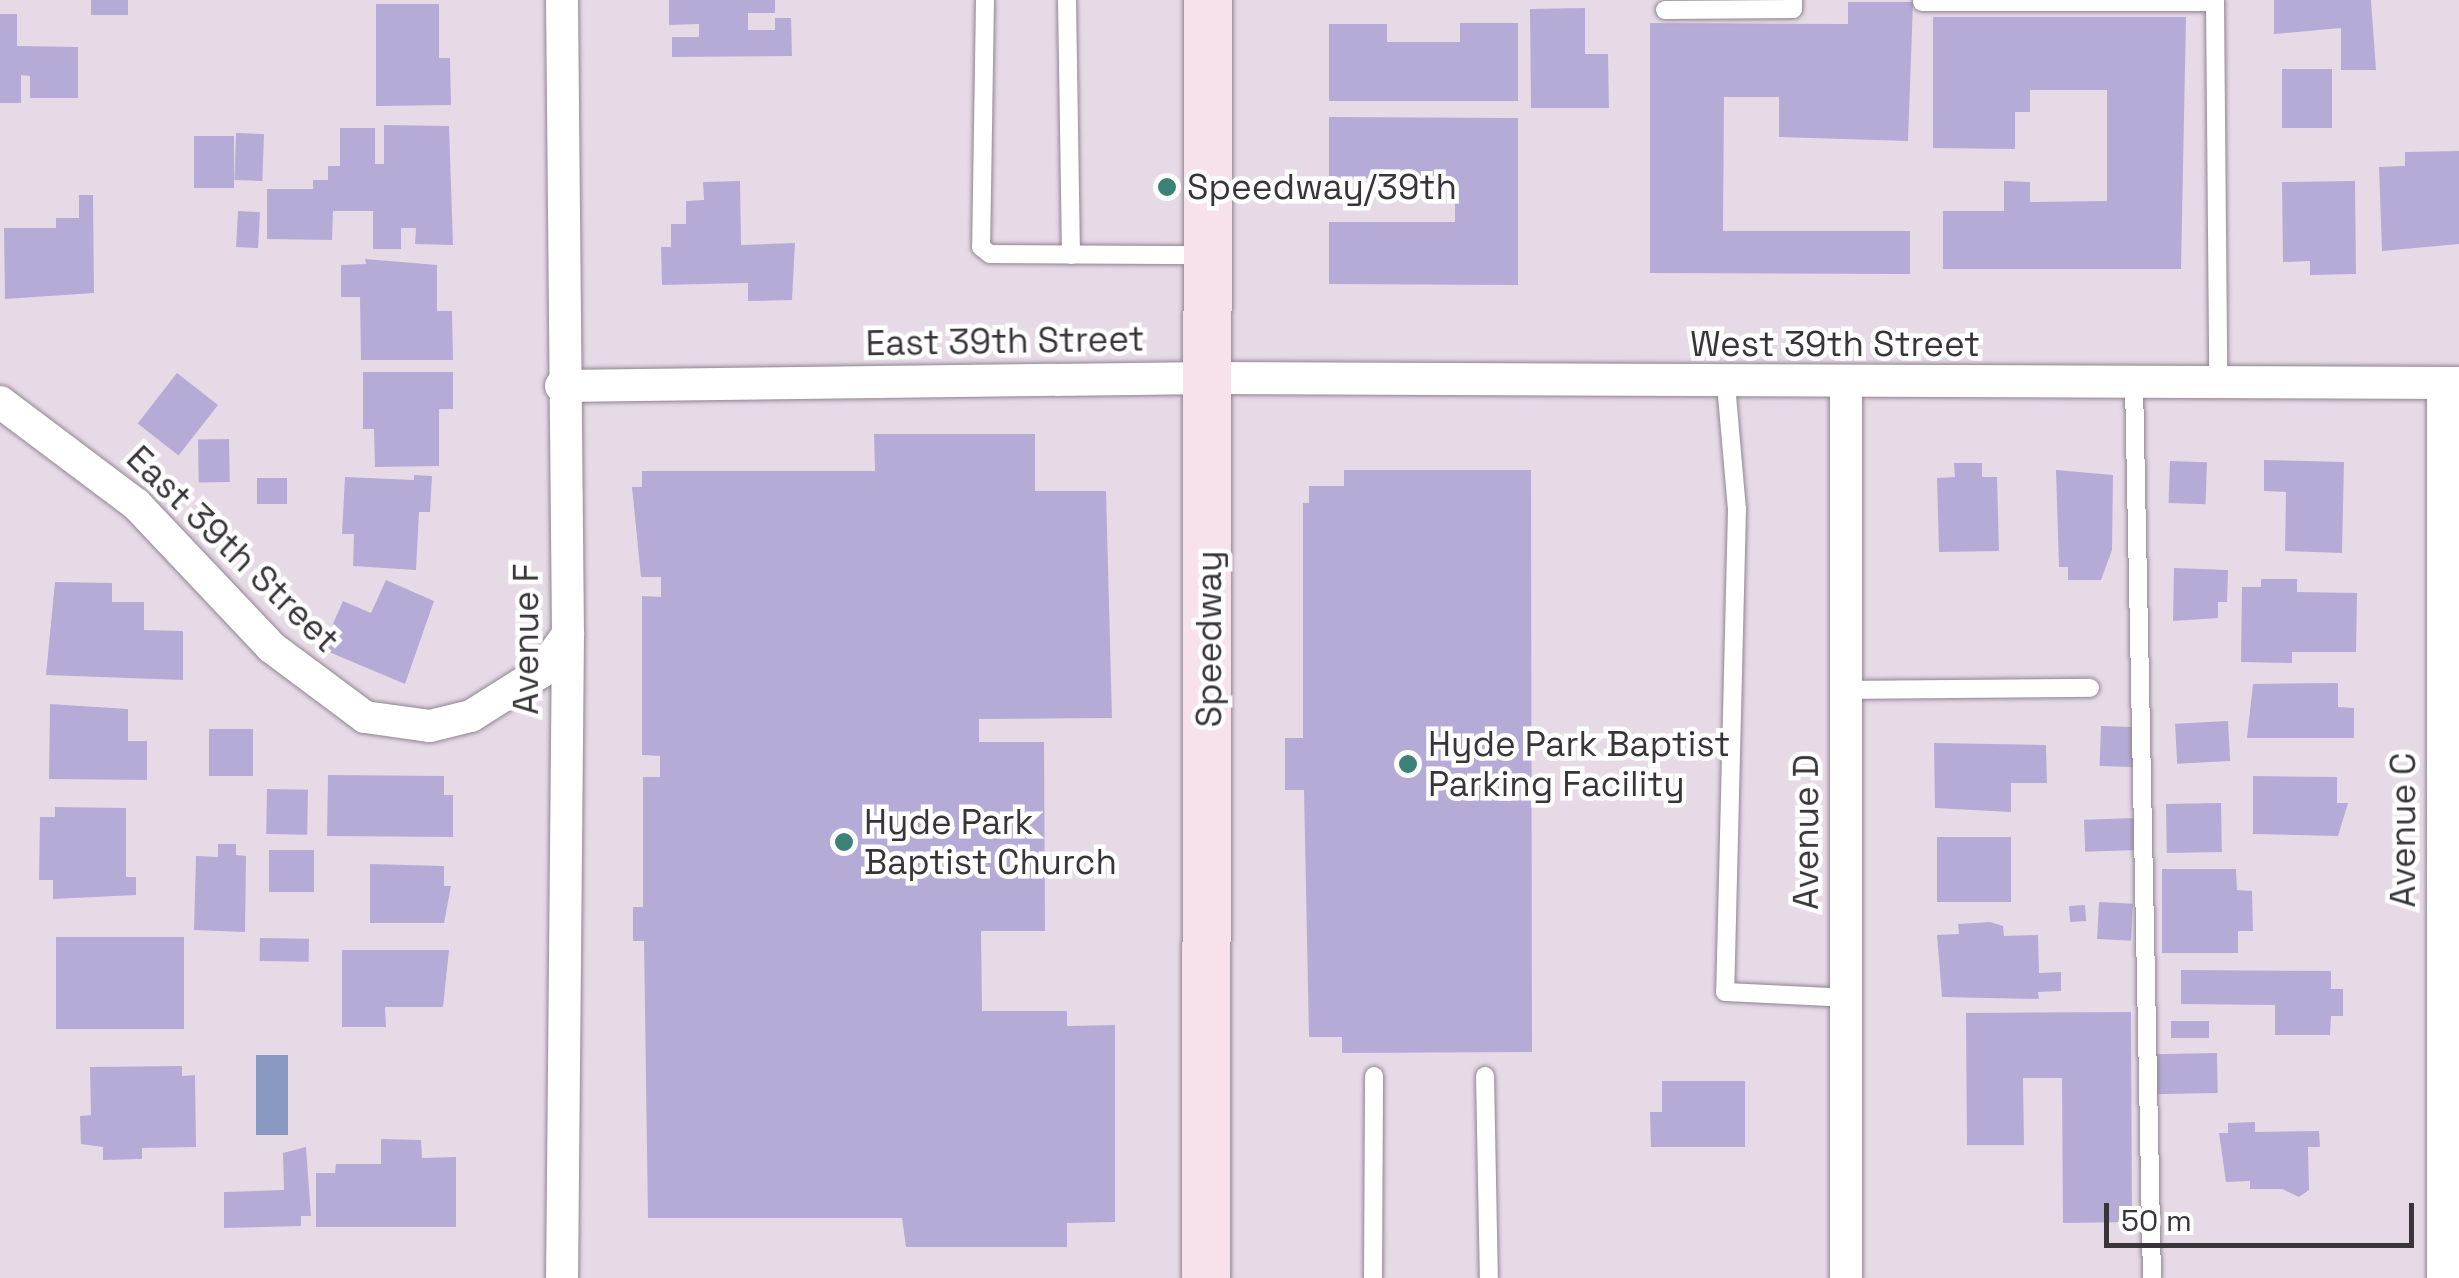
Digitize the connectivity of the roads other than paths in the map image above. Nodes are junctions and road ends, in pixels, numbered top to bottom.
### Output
1 (562, 0) edge
2 (985, 0) edge
3 (1067, 0) edge
4 (1208, 0) edge
5 (1793, 0) edge
6 (1922, 2) edge
7 (1665, 10) dead end
8 (1071, 255) junction
9 (1209, 255) junction
10 (1210, 378) junction
11 (2134, 382) junction
12 (2218, 383) junction
13 (2451, 383) edge
14 (1726, 384) junction
15 (562, 386) junction
16 (1846, 386) junction
17 (0, 402) edge
18 (568, 634) junction
19 (2090, 688) dead end
20 (1846, 690) junction
21 (1846, 998) junction
22 (1374, 1076) dead end
23 (1485, 1076) dead end
24 (2451, 1077) edge
25 (2451, 1194) edge
26 (562, 1278) edge
27 (1206, 1278) edge
28 (1373, 1278) edge
29 (1488, 1278) edge
30 (1846, 1278) edge
31 (2152, 1278) edge
32 (2443, 1278) edge

1 - 15 street, Avenue F
2 - 8 lane
3 - 8 lane
4 - 9 street, Speedway
5 - 7 lane
6 - 12 lane
8 - 9 lane
9 - 10 street, Speedway
10 - 14 street, West 39th Street
10 - 15 street, East 39th Street
10 - 27 street, Speedway
11 - 12 street, West 39th Street
11 - 16 street, West 39th Street
11 - 31 lane
12 - 13 street, West 39th Street
13 - 24 street, Avenue C
14 - 16 street, West 39th Street
14 - 21 lane
15 - 18 street, Avenue F
16 - 20 street, Avenue D
17 - 18 street, East 39th Street
18 - 26 street, Avenue F
19 - 20 lane
20 - 21 street, Avenue D
21 - 30 street, Avenue D
22 - 28 lane
23 - 29 lane
24 - 25 street, Avenue C
25 - 32 street, Avenue C

